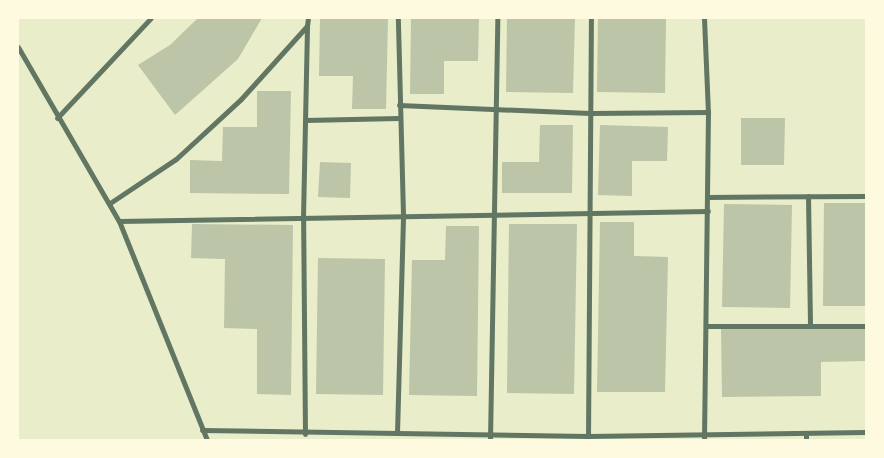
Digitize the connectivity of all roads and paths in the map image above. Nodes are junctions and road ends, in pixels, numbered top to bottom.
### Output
1 (151, 18) edge
2 (308, 18) edge
3 (398, 18) edge
4 (498, 18) edge
5 (592, 18) edge
6 (704, 18) edge
7 (307, 26) junction
8 (18, 47) edge
9 (399, 105) junction
10 (498, 108) junction
11 (590, 112) junction
12 (708, 112) junction
13 (57, 118) junction
14 (399, 118) junction
15 (305, 120) junction
16 (808, 196) junction
17 (866, 196) edge
18 (707, 197) junction
19 (110, 203) junction
20 (708, 211) junction
21 (591, 214) junction
22 (403, 215) junction
23 (494, 215) junction
24 (303, 218) junction
25 (119, 221) junction
26 (706, 326) junction
27 (810, 326) junction
28 (866, 326) edge
29 (202, 430) junction
30 (866, 432) edge
31 (397, 433) junction
32 (806, 433) junction
33 (305, 434) junction
34 (490, 434) junction
35 (588, 438) edge
36 (704, 438) edge
37 (207, 440) edge
38 (490, 440) edge
39 (806, 440) edge

1 - 13 street
2 - 7 street
3 - 9 street
4 - 10 street
5 - 11 street
6 - 12 street
7 - 15 street
7 - 19 street
8 - 13 street
9 - 10 street
9 - 14 street
10 - 11 street
10 - 23 street
11 - 12 street
11 - 21 street
12 - 18 street
13 - 19 street
14 - 15 street
14 - 22 street
15 - 24 street
16 - 17 street
16 - 18 street
16 - 27 street
18 - 20 street
19 - 25 street
20 - 21 street
20 - 26 street
21 - 23 street
21 - 35 street
22 - 23 street
22 - 24 street
22 - 31 street
23 - 34 street
24 - 25 street
24 - 33 street
25 - 29 street
26 - 27 street
26 - 36 street
27 - 28 street
29 - 33 street
29 - 37 street
30 - 32 street
31 - 33 street
31 - 34 street
32 - 36 street
32 - 39 street
34 - 35 street
34 - 38 street
35 - 36 street

